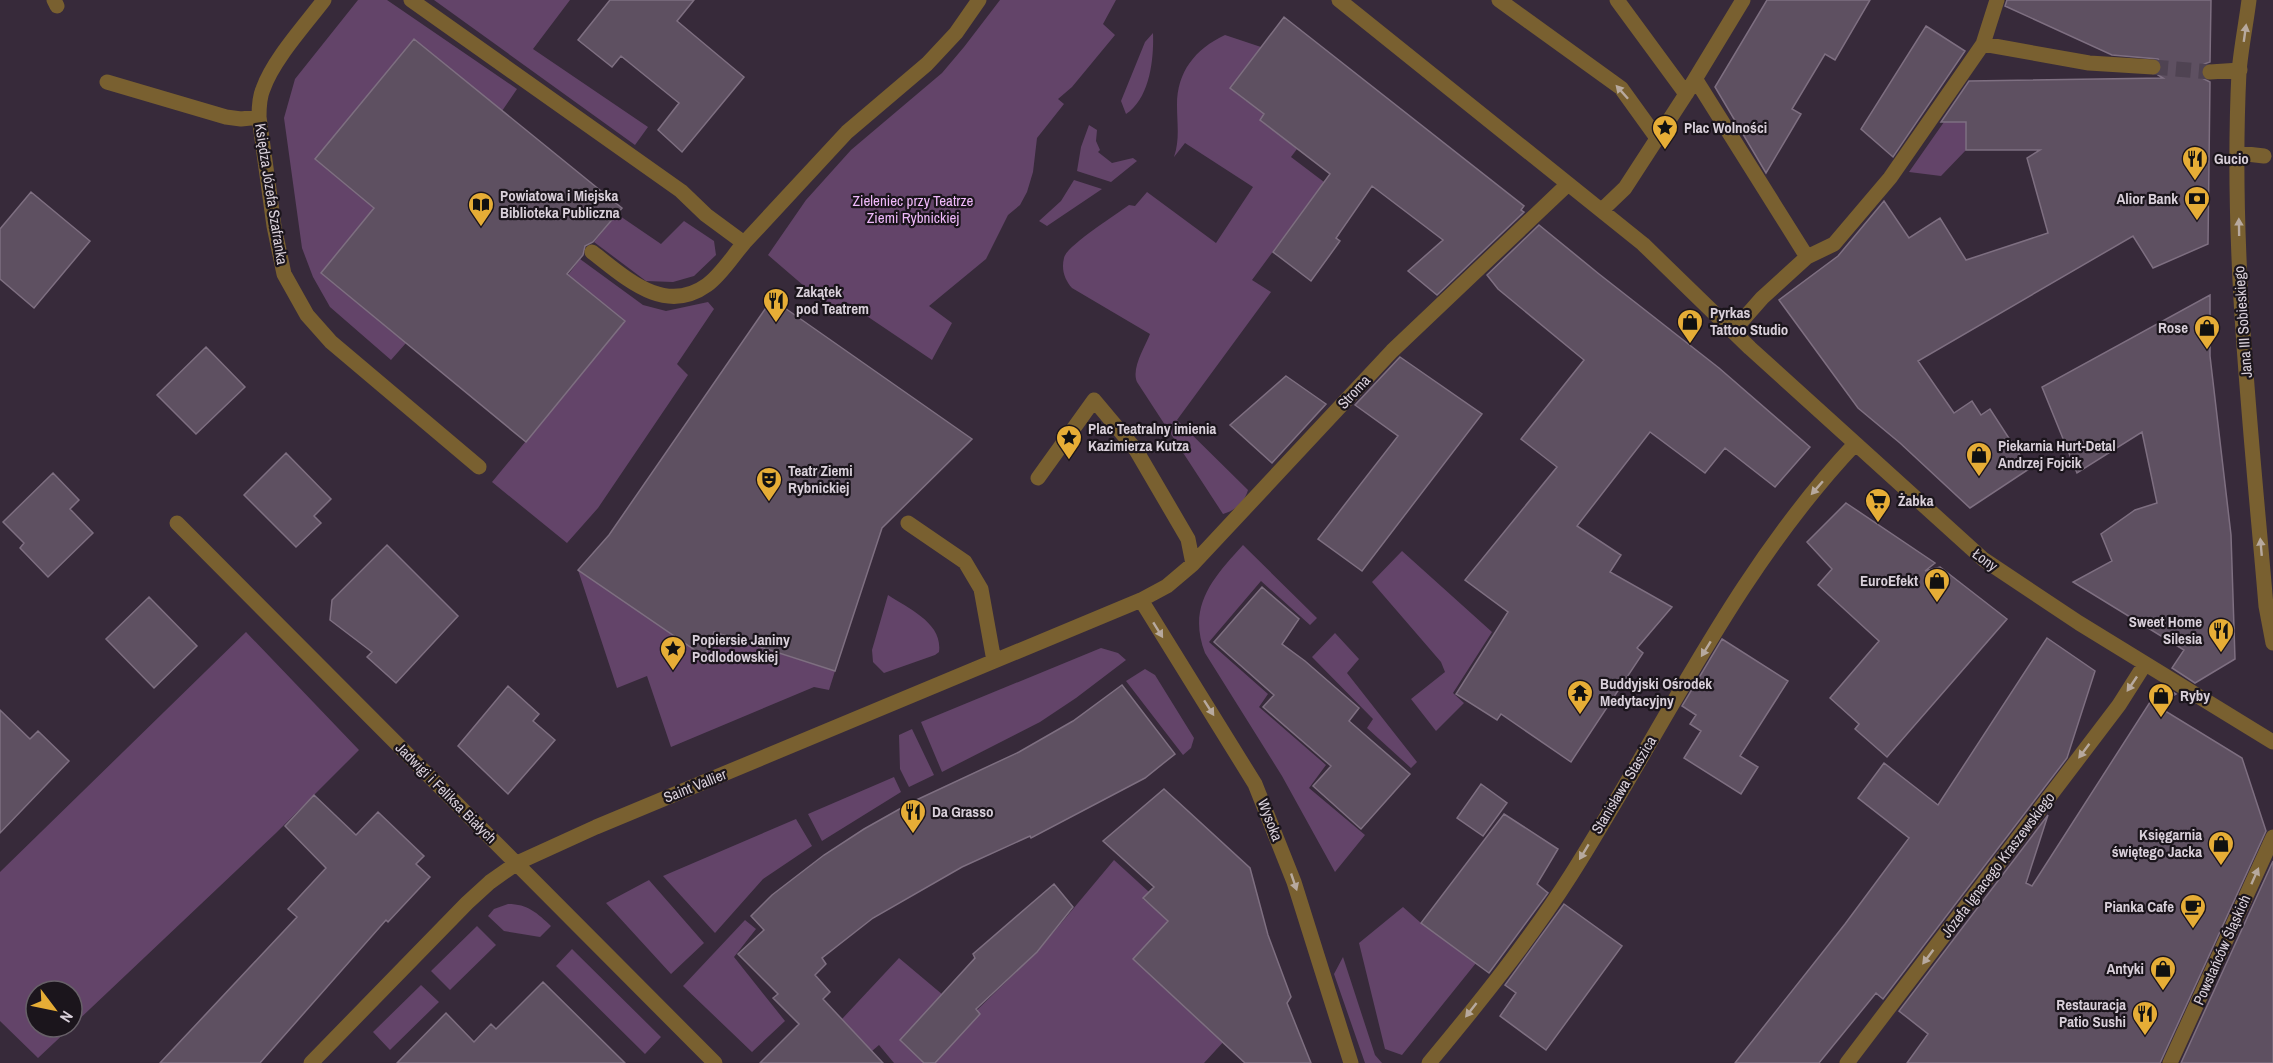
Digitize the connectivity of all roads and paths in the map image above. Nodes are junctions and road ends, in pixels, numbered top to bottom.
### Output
1 (324, 0) edge
2 (411, 0) edge
3 (979, 0) edge
4 (1339, 0) edge
5 (1499, 0) edge
6 (1617, 0) edge
7 (1743, 0) edge
8 (1996, 0) edge
9 (2249, 0) edge
10 (1983, 44) junction
11 (2153, 67) tunnel mouth
12 (2240, 70) junction
13 (2210, 72) tunnel mouth
14 (1695, 80) junction
15 (106, 81) dead end
16 (1686, 94) junction
17 (259, 117) junction
18 (1657, 138) junction
19 (2238, 153) junction
20 (2264, 156) dead end
21 (1568, 184) junction
22 (1602, 210) junction
23 (744, 243) junction
24 (592, 252) dead end
25 (1807, 257) junction
26 (1733, 331) junction
27 (1855, 444) junction
28 (479, 467) dead end
29 (1038, 478) dead end
30 (177, 523) dead end
31 (908, 523) dead end
32 (1193, 564) junction
33 (1141, 600) junction
34 (2273, 643) edge
35 (994, 661) junction
36 (2145, 664) junction
37 (2273, 742) edge
38 (2273, 837) edge
39 (517, 863) junction
40 (311, 1063) edge
41 (715, 1063) edge
42 (1351, 1063) edge
43 (1429, 1063) edge
44 (1847, 1063) edge
45 (2170, 1063) edge

1 - 17 street, Księdza Józefa Szafranka
2 - 23 street
3 - 23 street
4 - 21 street
18 -> 5 street
6 - 16 street
7 - 14 street
8 - 10 street
12 -> 9 street, Jana III Sobieskiego
10 - 11 street
10 - 25 street
12 - 13 street
12 - 19 street, Jana III Sobieskiego
14 - 16 street
14 - 25 street
15 - 17 street
16 - 18 street
17 - 28 street, Księdza Józefa Szafranka
18 - 22 street
19 - 20 street
34 -> 19 street, Jana III Sobieskiego
21 - 22 street
21 - 32 street, Stroma
22 - 26 street
23 - 24 street
25 - 26 street
26 - 27 street, Łony
27 - 36 street, Łony
27 -> 43 street, Stanisława Staszica
29 - 32 street
30 - 39 street, Jadwigi i Feliksa Białych
31 - 35 street
32 - 33 street, Stroma
33 - 35 street, Saint Vallier
33 -> 42 street, Wysoka
35 - 39 street, Saint Vallier
36 - 37 street, Łony
36 -> 44 street, Józefa Ignacego Kraszewskiego
45 -> 38 street, Powstańców Śląskich
39 - 40 street, Saint Vallier
39 - 41 street, Jadwigi i Feliksa Białych

